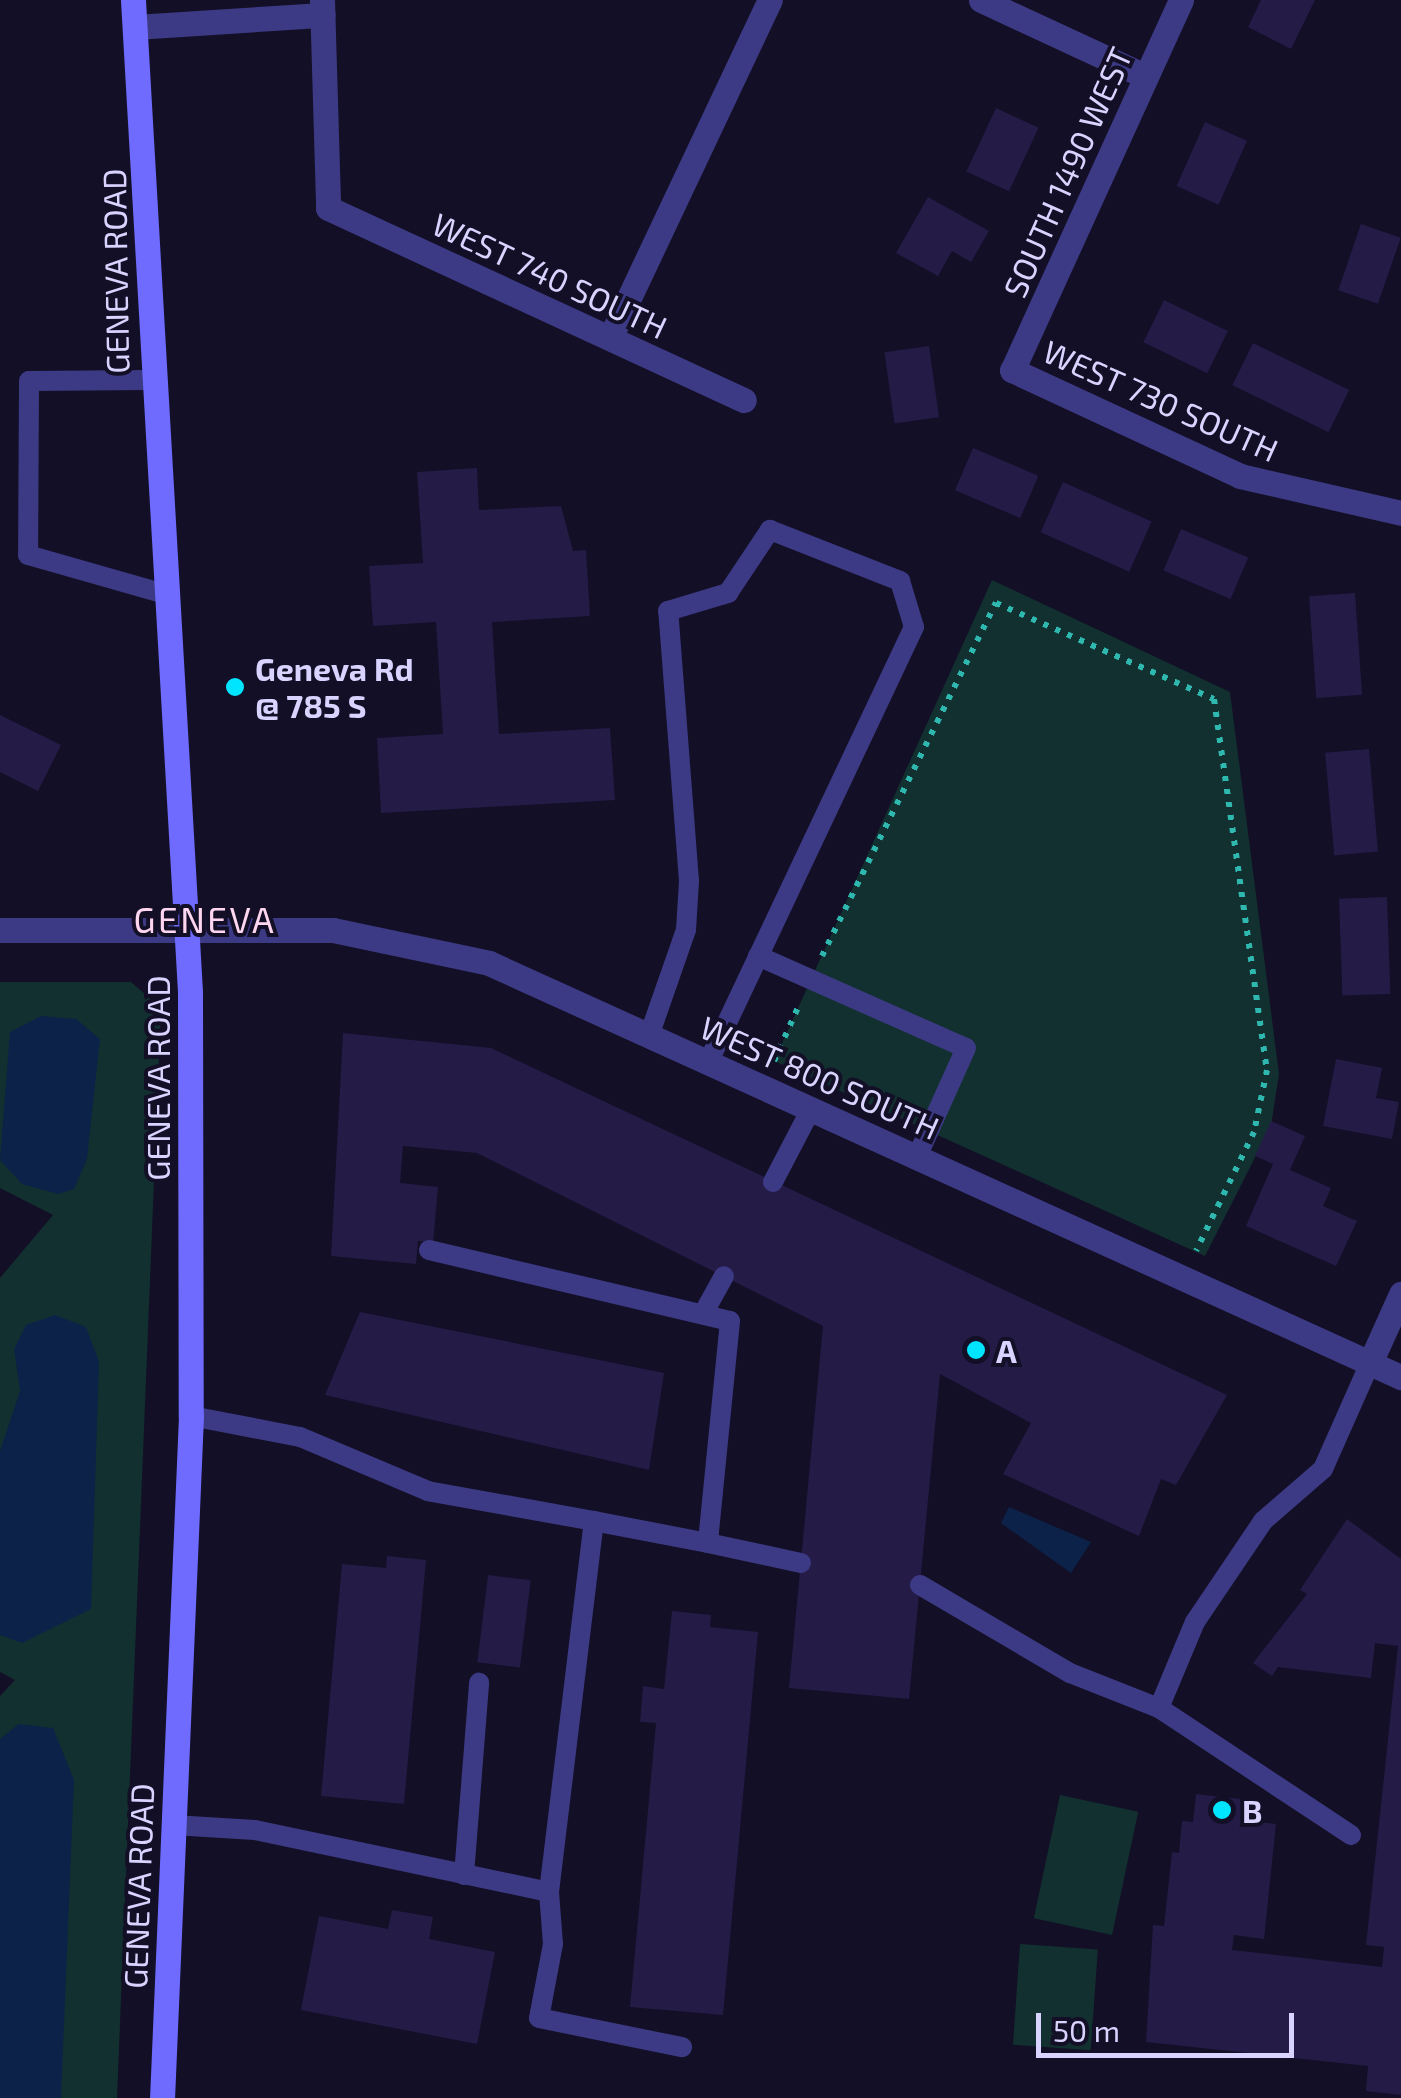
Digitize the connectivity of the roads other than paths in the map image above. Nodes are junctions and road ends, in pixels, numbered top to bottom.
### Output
1 (134, 0) edge
2 (770, 0) edge
3 (981, 0) edge
4 (1181, 0) edge
5 (322, 7) edge
6 (135, 27) junction
7 (1145, 76) junction
8 (610, 338) junction
9 (1012, 370) joint
10 (149, 380) junction
11 (744, 400) dead end
12 (1401, 512) edge
13 (168, 595) junction
14 (188, 929) junction
15 (0, 930) edge
16 (758, 956) junction
17 (649, 1036) junction
18 (708, 1062) junction
19 (811, 1109) junction
20 (917, 1157) junction
21 (773, 1182) dead end
22 (430, 1250) dead end
23 (724, 1276) dead end
24 (1401, 1294) edge
25 (704, 1314) junction
26 (1370, 1363) junction
27 (1401, 1377) edge
28 (191, 1416) junction
29 (594, 1521) junction
30 (708, 1543) junction
31 (801, 1564) dead end
32 (920, 1585) dead end
33 (479, 1682) dead end
34 (1159, 1708) junction
35 (173, 1825) junction
36 (1350, 1835) dead end
37 (464, 1875) junction
38 (549, 1892) junction
39 (682, 2047) dead end
40 (162, 2098) edge

1 - 6 main road, GENEVA ROAD
2 - 8 street
3 - 7 street
4 - 7 street, SOUTH 1490 WEST
5 - 6 street
5 - 8 street, WEST 740 SOUTH
6 - 10 main road, GENEVA ROAD
7 - 9 street, SOUTH 1490 WEST
8 - 11 street, WEST 740 SOUTH
9 - 12 street, WEST 730 SOUTH
10 - 13 main road, GENEVA ROAD
10 - 13 lane
13 - 14 main road, GENEVA ROAD
14 - 15 street, WEST 800 SOUTH
14 - 17 street, WEST 800 SOUTH
14 - 28 main road, GENEVA ROAD
16 - 17 lane
16 - 18 lane
16 - 20 lane
17 - 18 street, WEST 800 SOUTH
18 - 19 street, WEST 800 SOUTH
19 - 20 street, WEST 800 SOUTH
19 - 21 lane
20 - 26 street, WEST 800 SOUTH
22 - 25 lane
23 - 25 lane
24 - 26 street
25 - 30 lane
26 - 27 street, WEST 800 SOUTH
26 - 34 lane
28 - 29 lane
28 - 35 main road, GENEVA ROAD
29 - 30 lane
29 - 38 lane
30 - 31 lane
32 - 34 lane
33 - 37 lane
34 - 36 lane
35 - 37 lane
35 - 40 main road, GENEVA ROAD
37 - 38 lane
38 - 39 lane

